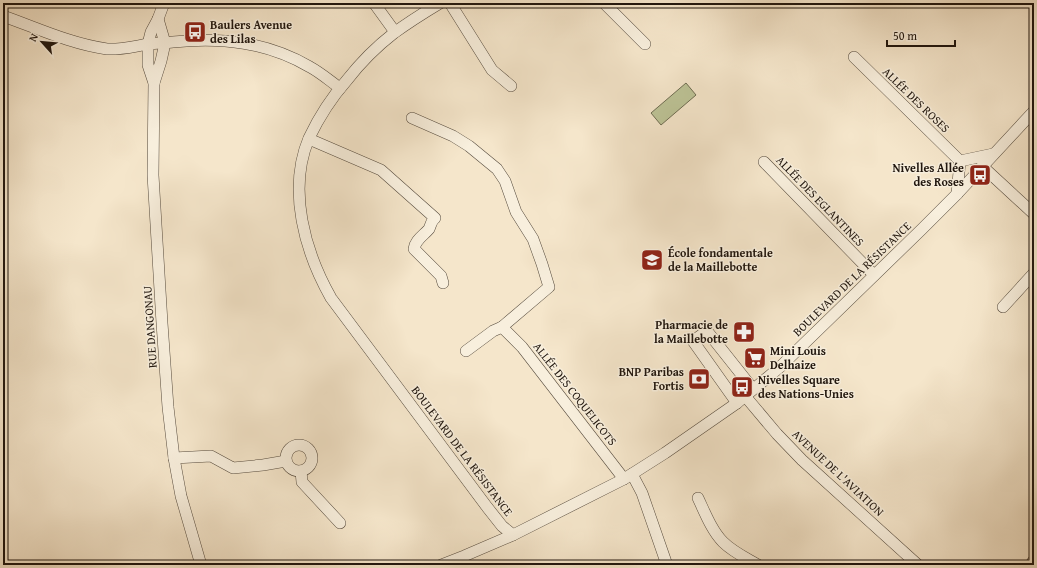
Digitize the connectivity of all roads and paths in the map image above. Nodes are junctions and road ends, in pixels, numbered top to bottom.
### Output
1 (164, 3) edge
2 (374, 3) edge
3 (440, 3) edge
4 (450, 3) edge
5 (604, 3) edge
6 (3, 16) edge
7 (158, 20) junction
8 (395, 32) junction
9 (165, 43) junction
10 (148, 44) junction
11 (645, 44) dead end
12 (854, 58) dead end
13 (154, 83) junction
14 (511, 86) dead end
15 (340, 88) junction
16 (1034, 111) edge
17 (412, 118) dead end
18 (309, 139) junction
19 (993, 154) junction
20 (960, 161) junction
21 (764, 162) dead end
22 (982, 166) junction
23 (957, 194) junction
24 (1034, 214) edge
25 (1034, 273) edge
26 (874, 276) junction
27 (443, 283) dead end
28 (1003, 307) dead end
29 (502, 327) junction
30 (466, 351) dead end
31 (745, 396) junction
32 (174, 458) junction
33 (286, 461) junction
34 (301, 471) junction
35 (628, 476) junction
36 (698, 498) dead end
37 (340, 524) dead end
38 (513, 535) junction
39 (201, 565) edge
40 (441, 565) edge
41 (667, 565) edge
42 (758, 565) edge
43 (918, 565) edge

1 - 7 street
2 - 8 street
3 - 8 street, BOULEVARD DE LA RÉSISTANCE
4 - 14 street
5 - 11 street
6 - 10 street
7 - 9 street
7 - 10 street
8 - 15 street, BOULEVARD DE LA RÉSISTANCE
9 - 10 street
9 - 13 street, RUE DANGONAU
9 - 15 street
10 - 13 street, RUE DANGONAU
12 - 20 street, ALLÉE DES ROSES
13 - 32 street, RUE DANGONAU
15 - 18 street, BOULEVARD DE LA RÉSISTANCE
16 - 19 street, BOULEVARD DE LA RÉSISTANCE
17 - 29 street
18 - 27 street
18 - 38 street, BOULEVARD DE LA RÉSISTANCE
19 - 20 street
19 - 22 street, BOULEVARD DE LA RÉSISTANCE
20 - 23 street
21 - 26 street, ALLÉE DES EGLANTINES
22 - 23 street, BOULEVARD DE LA RÉSISTANCE
22 - 24 street
23 - 26 street, BOULEVARD DE LA RÉSISTANCE
25 - 28 street
26 - 31 street, BOULEVARD DE LA RÉSISTANCE
29 - 30 street
29 - 35 street, ALLÉE DES COQUELICOTS
31 - 31 street
31 - 35 street, BOULEVARD DE LA RÉSISTANCE
31 - 43 street, AVENUE DE L'AVIATION
32 - 33 street
32 - 39 street, RUE DANGONAU
33 - 34 street
33 - 34 street
34 - 37 street
35 - 38 street, BOULEVARD DE LA RÉSISTANCE
35 - 41 street, ALLÉE DES COQUELICOTS
36 - 42 street
38 - 40 street

